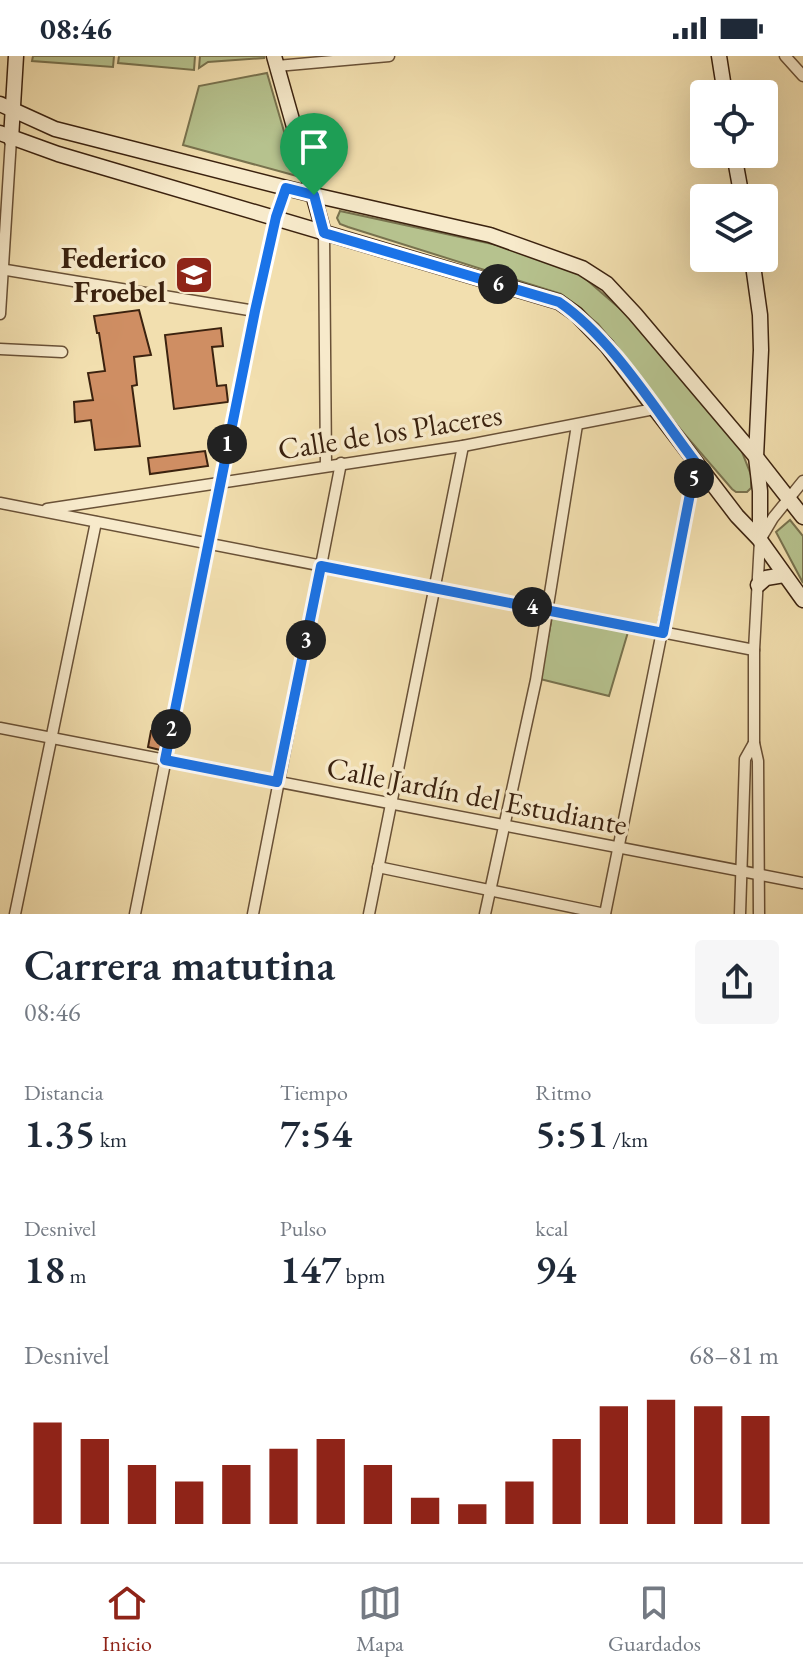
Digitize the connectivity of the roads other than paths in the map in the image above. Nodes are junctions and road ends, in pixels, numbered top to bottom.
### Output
1 (16, 56) edge
2 (389, 56) edge
3 (719, 56) edge
4 (785, 56) edge
5 (344, 57) edge
6 (275, 61) edge
7 (803, 76) edge
8 (723, 80) edge
9 (6, 108) edge
10 (6, 136) edge
11 (286, 188) junction
12 (314, 195) junction
13 (276, 217) junction
14 (324, 233) junction
15 (2, 270) edge
16 (754, 272) edge
17 (255, 311) junction
18 (0, 314) edge
19 (0, 349) edge
20 (62, 352) dead end
21 (654, 409) junction
22 (577, 425) junction
23 (463, 446) junction
24 (756, 457) junction
25 (341, 463) junction
26 (696, 463) junction
27 (326, 466) junction
28 (803, 481) edge
29 (219, 482) junction
30 (789, 499) junction
31 (0, 503) edge
32 (37, 511) junction
33 (803, 517) edge
34 (96, 522) junction
35 (760, 540) junction
36 (207, 544) junction
37 (321, 566) junction
38 (784, 575) junction
39 (758, 585) junction
40 (434, 587) junction
41 (803, 600) edge
42 (547, 610) junction
43 (663, 633) junction
44 (754, 650) junction
45 (0, 728) edge
46 (51, 738) junction
47 (754, 743) junction
48 (165, 760) junction
49 (277, 782) junction
50 (391, 804) junction
51 (504, 826) junction
52 (618, 849) junction
53 (378, 867) junction
54 (742, 870) junction
55 (760, 873) junction
56 (803, 883) edge
57 (491, 890) junction
58 (15, 914) edge
59 (135, 914) edge
60 (253, 914) edge
61 (369, 914) edge
62 (485, 914) edge
63 (605, 914) edge
64 (740, 914) edge
65 (759, 914) edge

1 - 9 main road
2 - 5 street
3 - 8 main road
4 - 7 street
5 - 6 street
6 - 12 main road
9 - 10 main road
9 - 11 main road
10 - 13 main road
10 - 15 street
11 - 12 main road
11 - 13 street
12 - 14 main road
12 - 24 main road
13 - 14 main road
13 - 17 street
14 - 21 main road
14 - 27 street
15 - 17 street
15 - 18 street
16 - 24 main road
17 - 29 street
19 - 20 street
21 - 22 street, Calle de los Placeres
21 - 26 main road
22 - 23 street, Calle de los Placeres
22 - 42 street
23 - 25 street, Calle de los Placeres
23 - 40 street
24 - 30 main road
24 - 35 main road
25 - 27 street, Calle de los Placeres
25 - 37 street
26 - 35 main road
26 - 43 street
27 - 29 street, Calle de los Placeres
28 - 30 street
29 - 32 street, Calle de los Placeres
29 - 36 street
30 - 33 main road
30 - 35 street
31 - 32 street
32 - 34 street
34 - 36 street
34 - 46 street
35 - 38 main road
35 - 39 street
36 - 37 street
36 - 48 street
37 - 40 street
37 - 49 street
38 - 39 main road
38 - 41 main road
39 - 44 street
40 - 42 street
40 - 50 street
42 - 43 street
42 - 51 street
43 - 44 street
43 - 52 street
44 - 47 street
45 - 46 street, Calle Jardín del Estudiante
46 - 48 street, Calle Jardín del Estudiante
46 - 58 street
47 - 54 street
47 - 55 street
48 - 49 street, Calle Jardín del Estudiante
48 - 59 street
49 - 50 street, Calle Jardín del Estudiante
49 - 60 street
50 - 51 street, Calle Jardín del Estudiante
50 - 53 street
51 - 52 street, Calle Jardín del Estudiante
51 - 57 street
52 - 54 street, Calle Jardín del Estudiante
52 - 63 street
53 - 57 street
53 - 61 street
54 - 55 street, Calle Jardín del Estudiante
54 - 64 street
55 - 56 street, Calle Jardín del Estudiante
55 - 65 street
57 - 62 street
57 - 63 street

